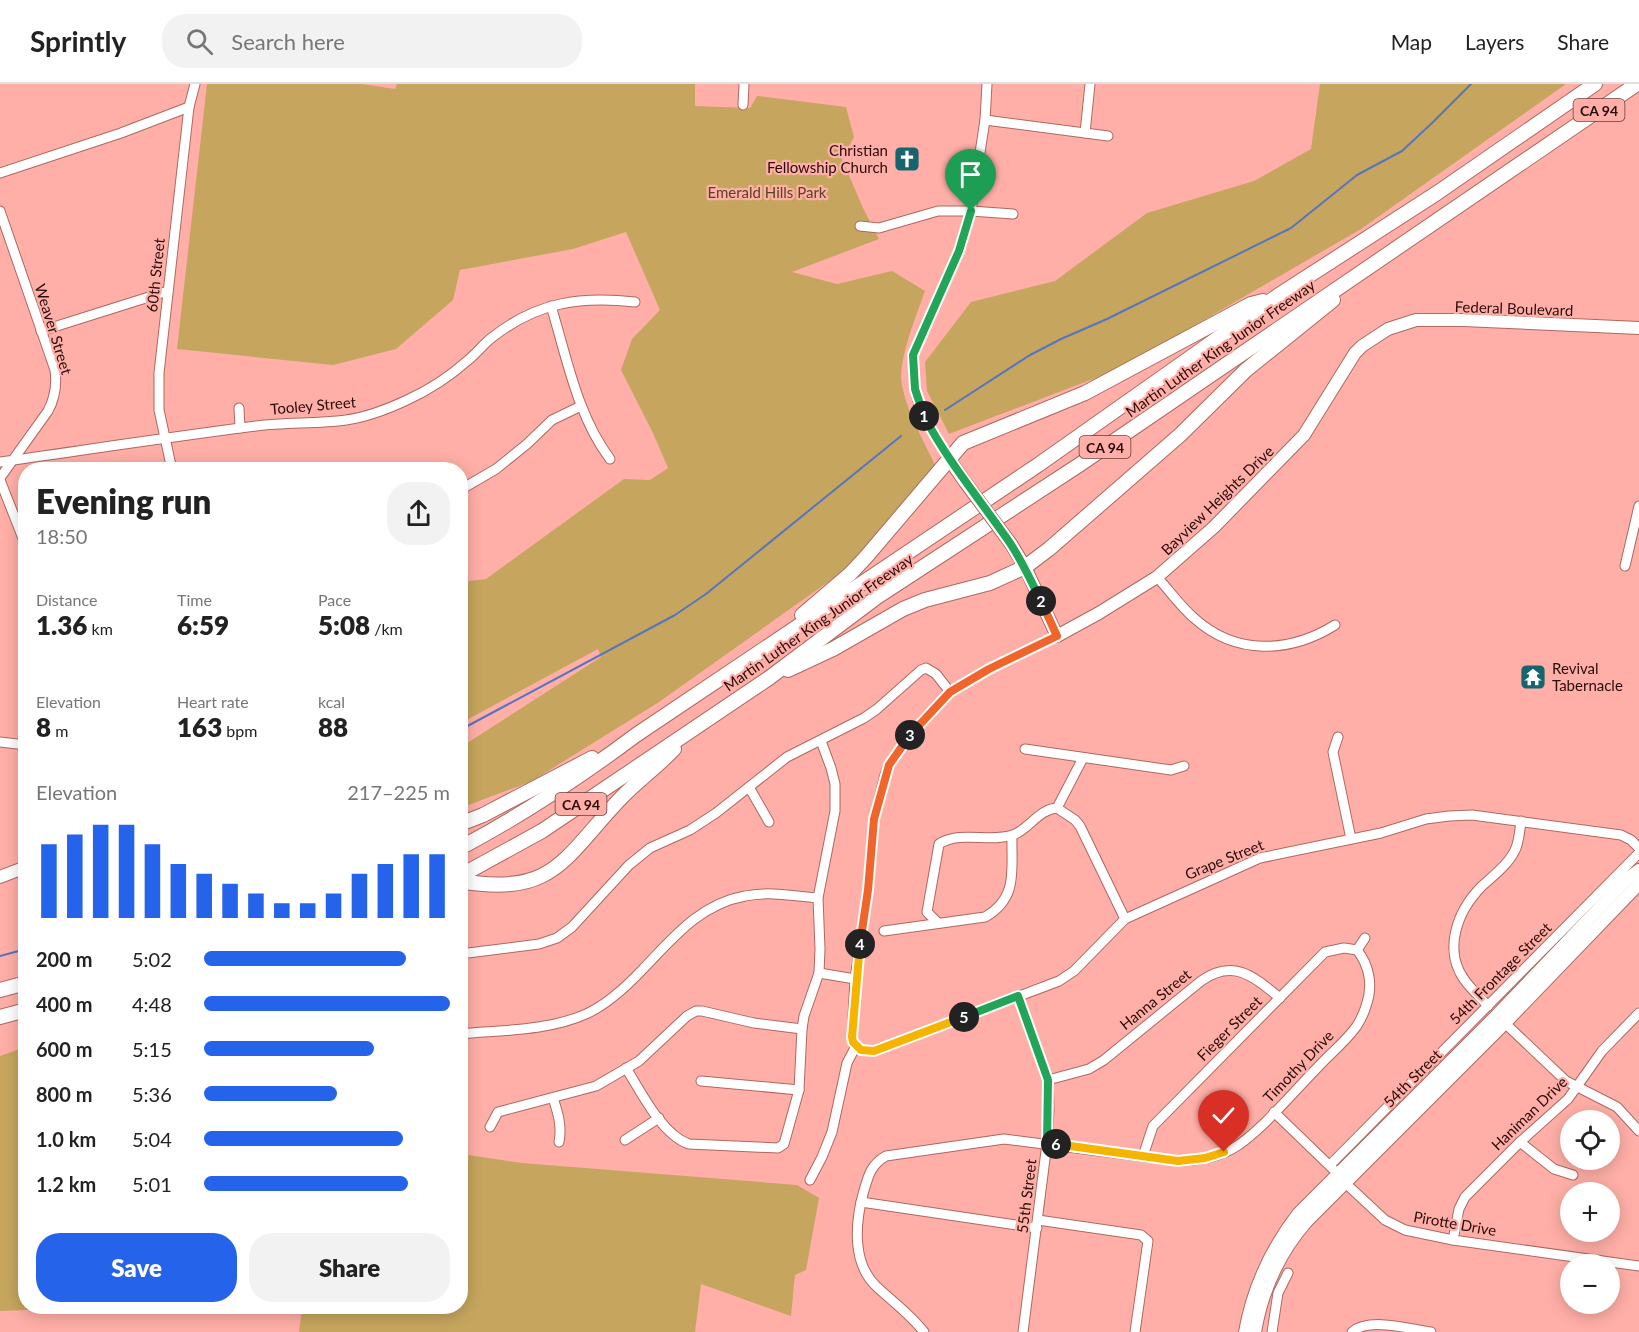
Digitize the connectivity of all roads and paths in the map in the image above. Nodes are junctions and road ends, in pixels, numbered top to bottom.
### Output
1 (195, 84) edge
2 (744, 84) edge
3 (987, 84) edge
4 (1090, 84) edge
5 (1595, 84) edge
6 (1637, 84) edge
7 (1639, 92) edge
8 (742, 105) dead end
9 (189, 107) junction
10 (985, 120) junction
11 (1085, 134) junction
12 (1108, 136) dead end
13 (1560, 136) junction
14 (0, 173) edge
15 (0, 211) edge
16 (971, 211) junction
17 (1013, 214) dead end
18 (1442, 217) junction
19 (860, 226) dead end
20 (168, 291) junction
21 (1279, 295) junction
22 (635, 302) dead end
23 (551, 306) junction
24 (1388, 328) joint
25 (1639, 328) edge
26 (41, 331) junction
27 (581, 406) junction
28 (239, 408) dead end
29 (240, 428) junction
30 (165, 438) junction
31 (610, 459) dead end
32 (949, 459) junction
33 (15, 460) junction
34 (0, 462) edge
35 (170, 462) edge
36 (0, 479) edge
37 (468, 485) edge
38 (1639, 506) edge
39 (18, 525) edge
40 (1625, 566) dead end
41 (1025, 567) junction
42 (1157, 577) junction
43 (1335, 625) dead end
44 (1057, 636) junction
45 (755, 656) junction
46 (769, 678) junction
47 (950, 692) junction
48 (688, 732) junction
49 (636, 735) junction
50 (1338, 737) dead end
51 (821, 741) junction
52 (0, 742) edge
53 (18, 744) edge
54 (1025, 749) dead end
55 (1083, 758) junction
56 (1184, 766) dead end
57 (749, 787) junction
58 (1057, 808) junction
59 (468, 821) edge
60 (1521, 821) junction
61 (769, 822) dead end
62 (1012, 835) junction
63 (1351, 839) junction
64 (468, 844) edge
65 (1639, 848) edge
66 (1639, 853) edge
67 (18, 870) edge
68 (1639, 870) edge
69 (468, 874) edge
70 (0, 878) edge
71 (468, 878) edge
72 (1639, 881) edge
73 (818, 898) junction
74 (1125, 919) junction
75 (938, 922) junction
76 (884, 931) dead end
77 (1365, 938) dead end
78 (1358, 950) junction
79 (468, 953) edge
80 (819, 974) junction
81 (855, 979) junction
82 (18, 985) edge
83 (0, 990) edge
84 (1018, 996) junction
85 (1280, 998) junction
86 (1488, 1006) junction
87 (18, 1012) edge
88 (1639, 1013) edge
89 (0, 1017) edge
90 (1509, 1027) dead end
91 (801, 1029) junction
92 (468, 1033) edge
93 (856, 1046) junction
94 (626, 1068) junction
95 (1048, 1080) junction
96 (701, 1081) dead end
97 (1579, 1086) junction
98 (799, 1090) junction
99 (553, 1098) junction
100 (1274, 1112) junction
101 (659, 1118) junction
102 (490, 1127) dead end
103 (1639, 1131) edge
104 (625, 1140) dead end
105 (559, 1142) dead end
106 (1520, 1142) junction
107 (1047, 1143) junction
108 (1143, 1156) junction
109 (1333, 1170) junction
110 (1573, 1175) dead end
111 (810, 1180) dead end
112 (1346, 1184) junction
113 (861, 1202) junction
114 (1038, 1224) junction
115 (1453, 1240) junction
116 (1639, 1266) edge
117 (1288, 1273) dead end
118 (1353, 1331) edge
119 (924, 1332) edge
120 (1023, 1332) edge
121 (1135, 1332) edge
122 (1245, 1332) edge
123 (1255, 1332) edge
124 (1272, 1332) edge
125 (1431, 1332) edge

1 - 9 street, 60th Street
2 - 8 street
3 - 10 street
4 - 11 street
5 - 21 highway, Martin Luther King Junior Freeway / CA 94
6 - 13 highway, Martin Luther King Junior Freeway / CA 94
7 - 13 highway
9 - 14 street
9 - 20 street, 60th Street
10 - 11 street
10 - 16 street
11 - 12 street
13 - 18 highway, Martin Luther King Junior Freeway / CA 94
15 - 26 street, Weaver Street
16 - 17 street
16 - 19 street
16 - 32 street
18 - 41 highway
18 - 46 highway, Martin Luther King Junior Freeway / CA 94
20 - 26 street
20 - 30 street, 60th Street
21 - 32 highway
21 - 45 highway, Martin Luther King Junior Freeway / CA 94
22 - 23 street, Tooley Street
23 - 27 street
23 - 29 street, Tooley Street
24 - 25 main road, Federal Boulevard
24 - 42 main road, Bayview Heights Drive
26 - 33 street, Weaver Street
27 - 31 street
27 - 37 street
28 - 29 street
29 - 30 street, Tooley Street
30 - 33 street, Tooley Street
30 - 35 street, 60th Street
32 - 41 main road, bridge
32 - 45 highway
33 - 34 street, Tooley Street
33 - 36 street, Weaver Street
36 - 39 street
38 - 40 street
41 - 44 main road
41 - 46 highway
42 - 43 street
42 - 44 main road, Bayview Heights Drive
44 - 47 street, Bayview Heights Drive
45 - 49 highway, Martin Luther King Junior Freeway / CA 94
46 - 48 highway, Martin Luther King Junior Freeway / CA 94
47 - 51 street
47 - 81 street, Bayview Heights Drive
48 - 69 highway, Martin Luther King Junior Freeway / CA 94
48 - 71 highway
49 - 59 highway
49 - 64 highway, Martin Luther King Junior Freeway / CA 94
50 - 63 street
51 - 57 street
51 - 73 street
52 - 53 street
54 - 55 street
55 - 56 street
55 - 58 street
57 - 61 street
57 - 79 street
58 - 62 street
58 - 74 street
60 - 63 street, Grape Street
60 - 65 street, Grape Street
60 - 86 street
62 - 75 street
62 - 75 street
63 - 74 street, Grape Street
66 - 86 street, 54th Frontage Street
67 - 70 main road
68 - 109 main road, 54th Street
72 - 112 main road, 54th Street
73 - 80 street
73 - 92 street
74 - 84 street, Grape Street
75 - 76 street
77 - 78 street
78 - 85 street, Fieger Street
78 - 100 street, Timothy Drive
80 - 81 street
80 - 91 street
81 - 93 street, Bayview Heights Drive
82 - 83 highway
84 - 93 street, Grape Street
84 - 95 street, 55th Street
85 - 95 street, Hanna Street
85 - 108 street, Fieger Street
86 - 109 street, 54th Frontage Street
87 - 89 highway
88 - 97 street, Haniman Drive
90 - 97 street
91 - 94 street
91 - 98 street
93 - 111 street, Bayview Heights Drive
94 - 99 street
94 - 101 street
95 - 107 street, 55th Street
96 - 98 street
97 - 103 street
97 - 106 street, Haniman Drive
98 - 101 street
99 - 102 street
99 - 105 street
100 - 108 street, Timothy Drive
100 - 109 street, Pirotte Drive
101 - 104 street
106 - 110 street
106 - 115 street, Haniman Drive
107 - 108 street, Timothy Drive
107 - 113 street, Timothy Drive
107 - 114 street, 55th Street
109 - 112 street, Pirotte Drive
109 - 122 main road, 54th Street
112 - 115 street, Pirotte Drive
112 - 123 main road, 54th Street
113 - 114 street
113 - 119 street, Timothy Drive
114 - 120 street, 55th Street
114 - 121 street
115 - 116 street, Pirotte Drive
117 - 124 street
118 - 125 street

